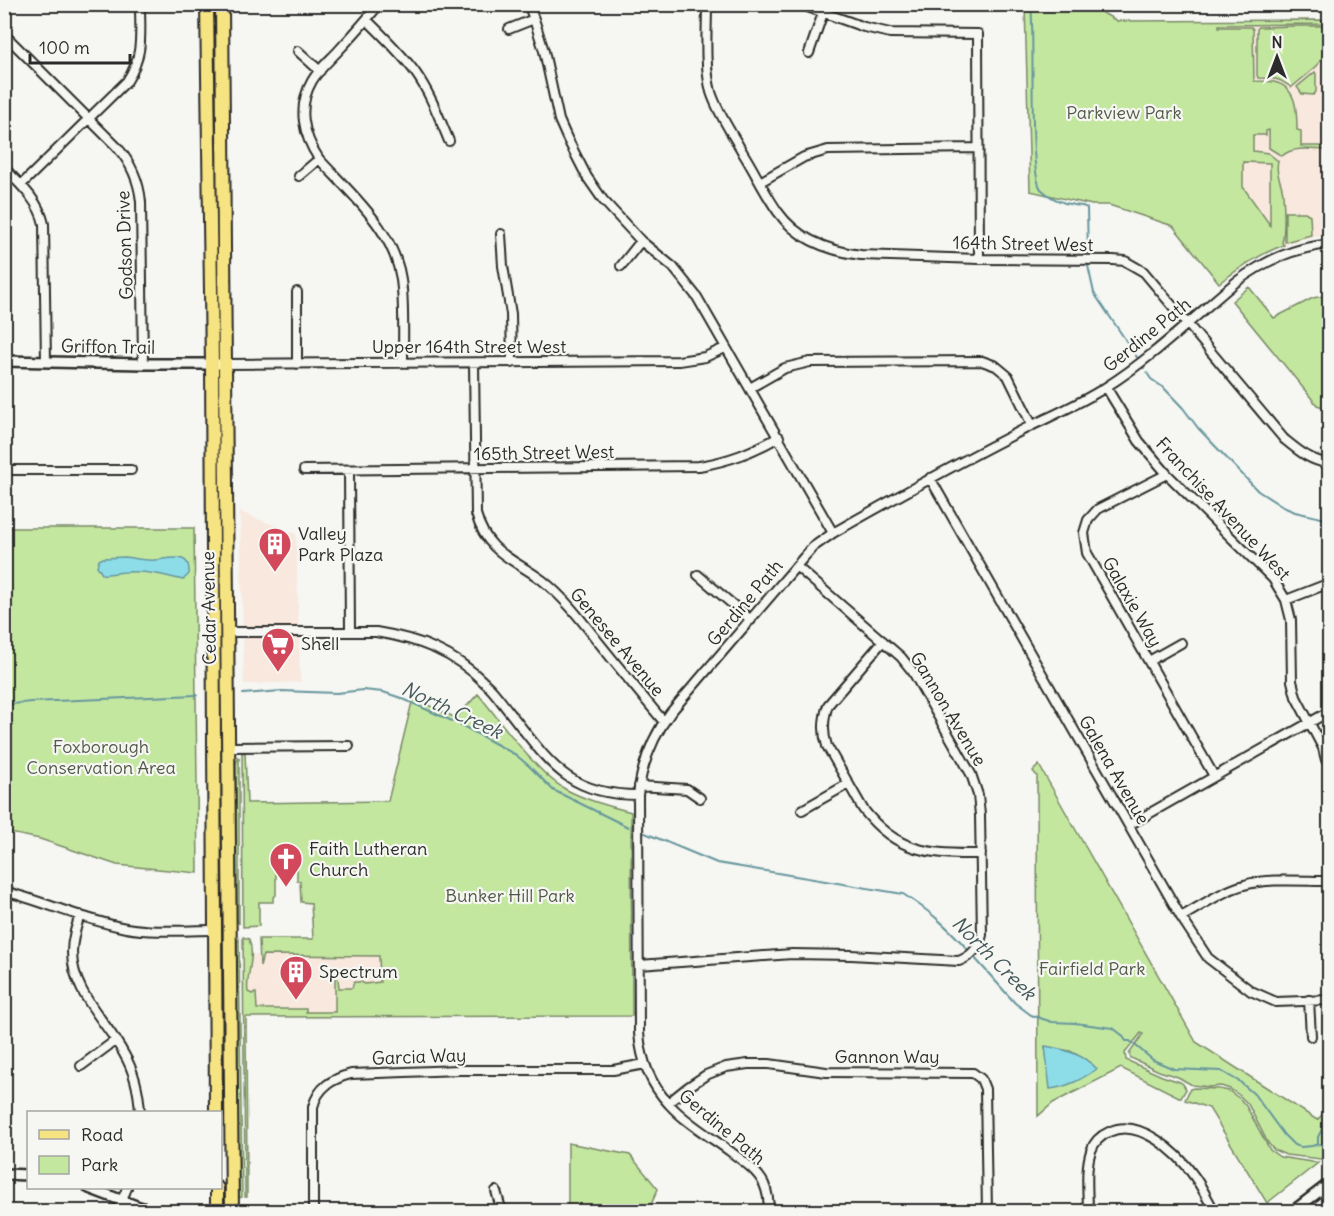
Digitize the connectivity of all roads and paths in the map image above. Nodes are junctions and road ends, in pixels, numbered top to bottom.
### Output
1 (140, 4) edge
2 (207, 4) edge
3 (222, 4) edge
4 (379, 4) edge
5 (528, 4) edge
6 (707, 4) edge
7 (799, 4) edge
8 (823, 13) junction
9 (534, 19) junction
10 (367, 20) junction
11 (509, 29) dead end
12 (4, 34) edge
13 (298, 51) dead end
14 (809, 52) dead end
15 (320, 70) junction
16 (89, 119) junction
17 (449, 141) dead end
18 (978, 148) junction
19 (319, 159) junction
20 (4, 168) edge
21 (299, 176) dead end
22 (760, 182) junction
23 (21, 185) junction
24 (501, 234) dead end
25 (641, 241) junction
26 (1329, 244) edge
27 (979, 259) junction
28 (621, 266) dead end
29 (297, 292) dead end
30 (1187, 323) junction
31 (725, 348) junction
32 (4, 361) edge
33 (46, 362) junction
34 (403, 363) junction
35 (474, 363) junction
36 (512, 363) junction
37 (143, 364) junction
38 (218, 364) junction
39 (297, 364) junction
40 (1106, 387) junction
41 (750, 388) junction
42 (1032, 425) junction
43 (779, 437) junction
44 (1329, 464) edge
45 (474, 469) junction
46 (4, 470) edge
47 (131, 470) dead end
48 (349, 470) junction
49 (304, 471) dead end
50 (1167, 474) junction
51 (930, 478) junction
52 (833, 532) junction
53 (796, 566) junction
54 (698, 575) dead end
55 (1322, 586) dead end
56 (213, 590) junction
57 (1286, 600) junction
58 (751, 620) junction
59 (351, 631) junction
60 (227, 632) junction
61 (883, 640) junction
62 (1181, 643) dead end
63 (1149, 661) junction
64 (1329, 711) edge
65 (664, 722) junction
66 (1308, 722) junction
67 (349, 746) dead end
68 (228, 747) junction
69 (1326, 760) dead end
70 (1214, 776) junction
71 (848, 784) junction
72 (639, 786) junction
73 (638, 795) junction
74 (700, 798) dead end
75 (802, 810) dead end
76 (1129, 825) junction
77 (981, 854) junction
78 (1328, 881) dead end
79 (4, 891) edge
80 (80, 915) junction
81 (1181, 917) junction
82 (215, 930) junction
83 (639, 965) junction
84 (1309, 1000) junction
85 (1329, 1000) edge
86 (1311, 1036) dead end
87 (116, 1040) junction
88 (645, 1064) junction
89 (81, 1066) dead end
90 (668, 1103) junction
91 (140, 1111) edge
92 (216, 1111) edge
93 (4, 1174) edge
94 (27, 1175) edge
95 (1329, 1183) edge
96 (92, 1189) edge
97 (126, 1189) edge
98 (217, 1189) edge
99 (496, 1191) dead end
100 (121, 1200) junction
101 (117, 1212) edge
102 (158, 1212) edge
103 (217, 1212) edge
104 (232, 1212) edge
105 (313, 1212) edge
106 (502, 1212) edge
107 (769, 1212) edge
108 (987, 1212) edge
109 (1088, 1212) edge
110 (1215, 1212) edge
111 (1292, 1212) edge

1 - 16 street
2 - 38 main road, Cedar Avenue
3 - 38 main road, Cedar Avenue
4 - 10 street
5 - 9 street
6 - 22 street, 164th Street West
7 - 8 street
8 - 14 street
8 - 18 street
9 - 11 street
9 - 25 street
10 - 15 street
10 - 17 street
12 - 16 street, Godson Drive
13 - 15 street
15 - 19 street
16 - 23 street
16 - 37 street, Godson Drive
18 - 22 street
18 - 27 street
19 - 21 street
19 - 34 street
20 - 23 street
22 - 27 street, 164th Street West
23 - 33 street
24 - 36 street
25 - 28 street
25 - 31 street
26 - 30 street, Gerdine Path
27 - 30 street, 164th Street West
29 - 39 street
30 - 40 street, Gerdine Path
30 - 44 street, 164th Street West
31 - 36 street, Upper 164th Street West
31 - 41 street
32 - 33 street, Griffon Trail
33 - 37 street, Griffon Trail
34 - 35 street, Upper 164th Street West
34 - 39 street, Upper 164th Street West
35 - 36 street, Upper 164th Street West
35 - 45 street, Genesee Avenue
37 - 38 street, Griffon Trail
38 - 39 street, Upper 164th Street West
38 - 56 main road, Cedar Avenue
38 - 60 main road, Cedar Avenue
40 - 42 street, Gerdine Path
40 - 50 street, Franchise Avenue West
41 - 42 street
41 - 43 street
42 - 51 street, Gerdine Path
43 - 45 street, 165th Street West
43 - 52 street
45 - 48 street, 165th Street West
45 - 65 street, Genesee Avenue
46 - 47 street
48 - 49 street, 165th Street West
48 - 59 street
50 - 57 street, Franchise Avenue West
50 - 63 street, Galaxie Way
51 - 52 street, Gerdine Path
51 - 76 street, Galena Avenue
52 - 53 street, Gerdine Path
53 - 58 street, Gerdine Path
53 - 61 street, Gannon Avenue
54 - 58 street
55 - 57 street
56 - 60 main road
56 - 82 main road, Cedar Avenue
57 - 66 street, Franchise Avenue West
58 - 65 street, Gerdine Path
59 - 60 street
59 - 73 street
60 - 68 main road, Cedar Avenue
61 - 71 street
61 - 77 street, Gannon Avenue
62 - 63 street
63 - 70 street, Galaxie Way
64 - 66 street
65 - 72 street, Gerdine Path
66 - 69 street, Franchise Avenue West
66 - 70 street
67 - 68 street
68 - 104 main road, Cedar Avenue
70 - 76 street
71 - 75 street
71 - 77 street
72 - 73 street, Gerdine Path
72 - 74 street
73 - 83 street, Gerdine Path
76 - 81 street, Galena Avenue
77 - 83 street, Gannon Avenue
78 - 81 street
79 - 80 street
80 - 82 street
80 - 87 street
81 - 84 street, Galena Avenue
82 - 92 main road, Cedar Avenue
83 - 88 street, Gerdine Path
84 - 85 street, Galena Avenue
84 - 86 street
87 - 89 street
87 - 91 street
88 - 90 street, Gerdine Path
88 - 105 street, Garcia Way
90 - 107 street, Gerdine Path
90 - 108 street, Gannon Way
93 - 94 street
95 - 111 street
96 - 100 street
97 - 100 street
98 - 103 main road
99 - 106 street
100 - 101 street
100 - 102 street
109 - 110 street

